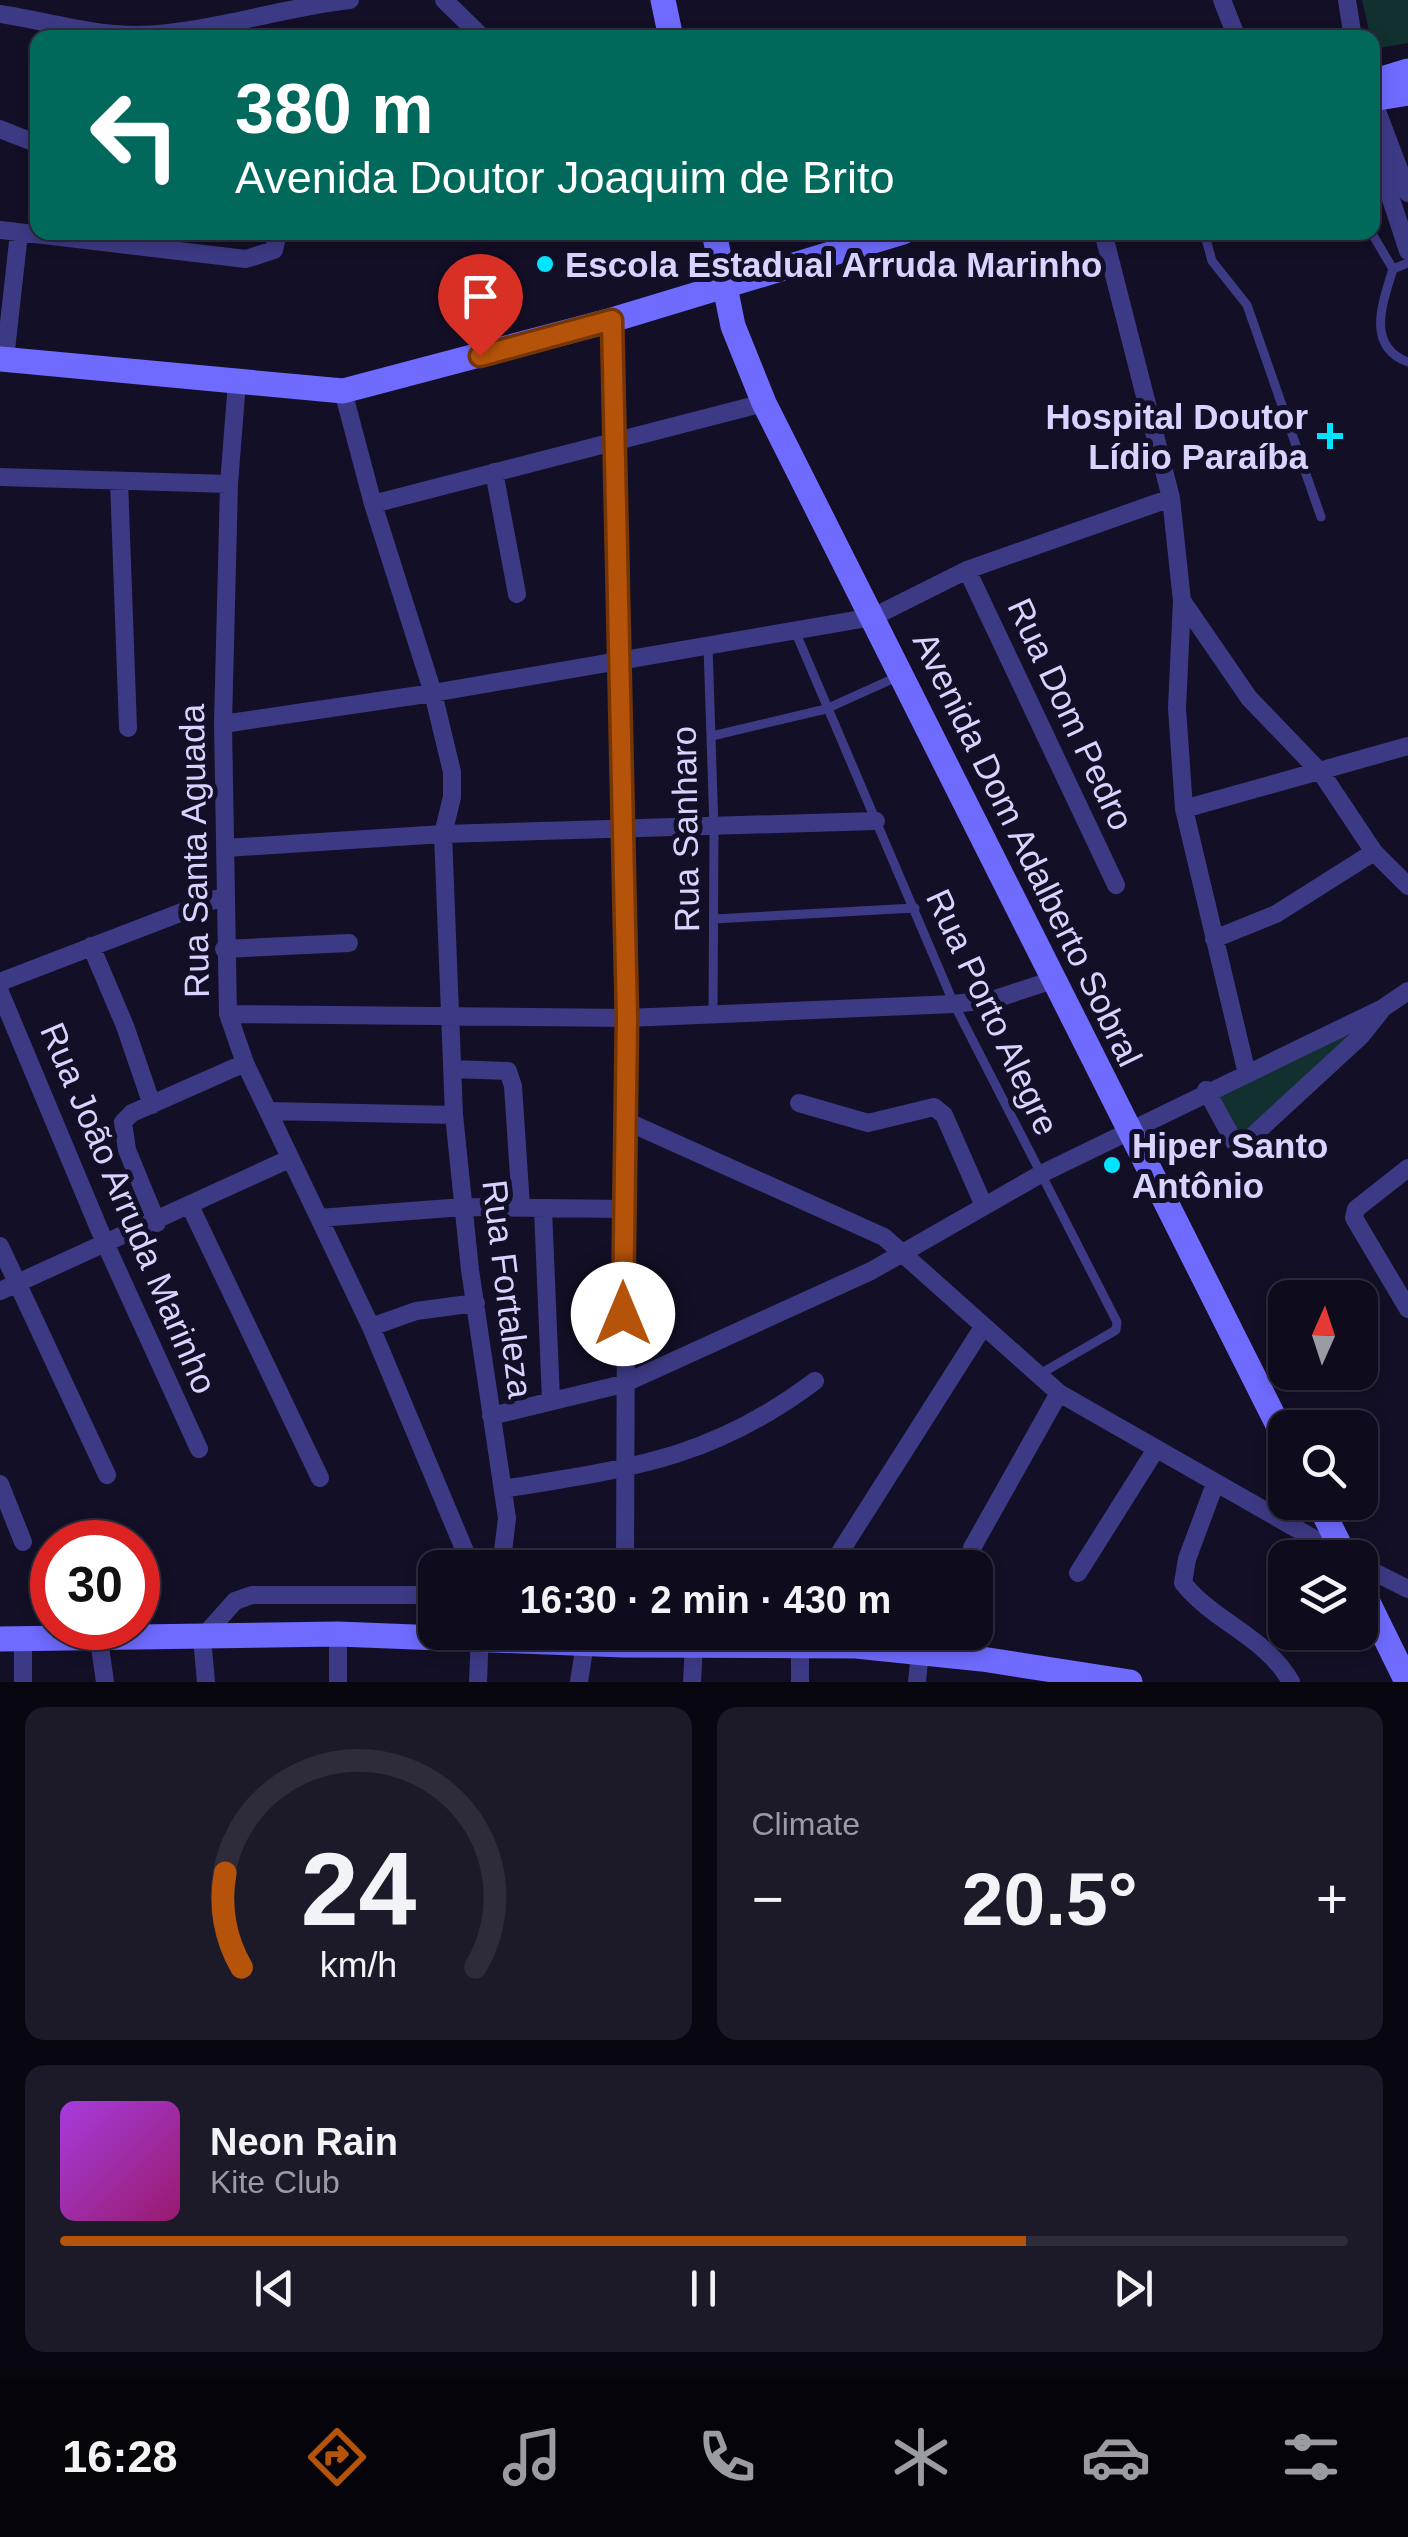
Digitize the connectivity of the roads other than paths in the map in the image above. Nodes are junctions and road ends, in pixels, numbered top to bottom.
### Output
1 (350, 0) edge
2 (444, 0) edge
3 (663, 0) edge
4 (1222, 0) edge
5 (1347, 0) edge
6 (0, 14) edge
7 (262, 18) junction
8 (70, 30) edge
9 (206, 30) edge
10 (263, 30) edge
11 (475, 30) edge
12 (669, 30) edge
13 (1235, 30) edge
14 (1351, 30) edge
15 (1408, 71) edge
16 (1380, 80) edge
17 (1408, 93) edge
18 (1380, 98) edge
19 (1380, 118) edge
20 (0, 128) edge
21 (30, 141) edge
22 (1380, 165) edge
23 (1408, 193) edge
24 (10, 232) edge
25 (129, 240) edge
26 (276, 240) edge
27 (716, 240) edge
28 (875, 240) edge
29 (1105, 240) edge
30 (1206, 240) edge
31 (1375, 240) edge
32 (1408, 250) edge
33 (1408, 264) edge
34 (1394, 270) junction
35 (726, 283) junction
36 (612, 320) junction
37 (2, 359) edge
38 (1408, 362) edge
39 (238, 382) junction
40 (343, 392) junction
41 (764, 404) junction
42 (617, 444) junction
43 (494, 472) junction
44 (0, 476) edge
45 (119, 481) junction
46 (228, 484) junction
47 (1171, 498) junction
48 (373, 504) junction
49 (1321, 517) dead end
50 (967, 570) junction
51 (518, 594) dead end
52 (1182, 601) junction
53 (873, 618) junction
54 (794, 630) junction
55 (708, 644) junction
56 (622, 660) junction
57 (902, 674) junction
58 (433, 693) junction
59 (826, 709) junction
60 (224, 724) junction
61 (128, 728) dead end
62 (712, 736) junction
63 (1408, 746) edge
64 (1322, 774) junction
65 (1184, 809) junction
66 (876, 822) junction
67 (621, 829) junction
68 (714, 829) junction
69 (443, 834) junction
70 (226, 848) junction
71 (1374, 852) junction
72 (1116, 885) dead end
73 (1408, 886) edge
74 (224, 896) junction
75 (915, 908) junction
76 (714, 919) junction
77 (1214, 939) junction
78 (349, 943) dead end
79 (90, 946) junction
80 (224, 949) junction
81 (1056, 979) junction
82 (0, 982) edge
83 (1408, 990) edge
84 (0, 992) edge
85 (954, 1004) junction
86 (1384, 1008) junction
87 (713, 1013) junction
88 (228, 1014) junction
89 (450, 1018) junction
90 (627, 1018) junction
91 (245, 1063) junction
92 (453, 1070) junction
93 (1246, 1074) junction
94 (1206, 1090) junction
95 (799, 1102) dead end
96 (152, 1105) junction
97 (268, 1111) junction
98 (454, 1115) junction
99 (626, 1120) junction
100 (1128, 1130) junction
101 (289, 1159) junction
102 (1408, 1168) edge
103 (1038, 1175) junction
104 (190, 1206) junction
105 (522, 1206) junction
106 (984, 1206) junction
107 (464, 1207) junction
108 (543, 1209) junction
109 (623, 1210) junction
110 (319, 1218) junction
111 (157, 1223) junction
112 (105, 1243) junction
113 (0, 1246) edge
114 (905, 1251) junction
115 (8, 1288) edge
116 (476, 1303) junction
117 (1408, 1309) edge
118 (370, 1326) junction
119 (983, 1327) junction
120 (1040, 1374) junction
121 (815, 1381) dead end
122 (624, 1384) junction
123 (1059, 1393) junction
124 (551, 1400) junction
125 (1270, 1410) edge
126 (491, 1416) junction
127 (199, 1449) dead end
128 (1156, 1449) junction
129 (626, 1469) junction
130 (107, 1475) dead end
131 (320, 1478) dead end
132 (0, 1484) edge
133 (1216, 1484) junction
134 (503, 1489) junction
135 (1316, 1540) edge
136 (23, 1542) dead end
137 (972, 1548) dead end
138 (464, 1550) edge
139 (503, 1550) edge
140 (625, 1550) edge
141 (841, 1550) edge
142 (1078, 1573) dead end
143 (1378, 1573) edge
144 (1408, 1589) edge
145 (418, 1595) edge
146 (1378, 1623) edge
147 (338, 1634) junction
148 (418, 1634) edge
149 (202, 1638) junction
150 (12, 1639) edge
151 (160, 1639) edge
152 (100, 1650) edge
153 (479, 1650) edge
154 (583, 1650) edge
155 (694, 1650) edge
156 (800, 1650) edge
157 (896, 1650) edge
158 (920, 1651) junction
159 (1016, 1673) edge
160 (23, 1682) edge
161 (105, 1682) edge
162 (206, 1682) edge
163 (338, 1682) edge
164 (478, 1682) edge
165 (579, 1682) edge
166 (692, 1682) edge
167 (800, 1682) edge
168 (917, 1682) edge
169 (1130, 1682) edge
170 (1291, 1682) edge
171 (1407, 1682) edge

1 - 7 street
2 - 11 street
3 - 12 main road
4 - 13 street
5 - 14 street
6 - 8 street
7 - 9 street
7 - 10 street
15 - 16 main road
17 - 18 main road
19 - 23 street
20 - 21 street
22 - 32 street
24 - 37 street
25 - 26 street
27 - 35 main road, Avenida Dom Adalberto Sobral
28 - 35 main road
29 - 47 street
30 - 49 lane
31 - 34 lane
33 - 34 lane
34 - 38 lane
35 - 36 main road
35 - 41 main road, Avenida Dom Adalberto Sobral
36 - 40 main road
36 - 42 street
37 - 39 main road
39 - 40 main road
39 - 46 street, Rua Santa Aguada
40 - 48 street, Rua Fortaleza
41 - 42 street
41 - 53 main road, Avenida Dom Adalberto Sobral
42 - 43 street
42 - 56 street
43 - 48 street
43 - 51 street
44 - 45 street
45 - 46 street
45 - 61 street
46 - 60 street, Rua Santa Aguada
47 - 50 street
47 - 52 street
48 - 58 street, Rua Fortaleza
50 - 53 street
50 - 72 street, Rua Dom Pedro
52 - 64 street
52 - 65 street
53 - 54 street
53 - 57 main road, Avenida Dom Adalberto Sobral
54 - 55 street
54 - 59 lane, Rua Porto Alegre
55 - 56 street
55 - 62 lane, Rua Sanharo
56 - 58 street
56 - 67 street
57 - 59 lane
57 - 81 main road, Avenida Dom Adalberto Sobral
58 - 60 street
58 - 69 street, Rua Fortaleza
59 - 62 lane
59 - 66 lane, Rua Porto Alegre
60 - 70 street, Rua Santa Aguada
62 - 68 lane, Rua Sanharo
63 - 64 street
64 - 65 street
64 - 71 street
65 - 77 street
66 - 68 street
66 - 75 lane, Rua Porto Alegre
67 - 68 street
67 - 69 street
67 - 90 street
68 - 76 lane, Rua Sanharo
69 - 70 street
69 - 89 street, Rua Fortaleza
70 - 74 street, Rua Santa Aguada
71 - 73 street
71 - 77 street
74 - 79 street
74 - 80 street, Rua Santa Aguada
75 - 76 lane
75 - 85 lane, Rua Porto Alegre
76 - 87 lane, Rua Sanharo
77 - 93 street
78 - 80 street
79 - 82 street
79 - 96 street
80 - 88 street, Rua Santa Aguada
81 - 85 street
81 - 100 main road, Avenida Dom Adalberto Sobral
83 - 86 street
84 - 112 street, Rua João Arruda Marinho
85 - 87 street
85 - 103 lane, Rua Porto Alegre
86 - 93 street
86 - 94 street
87 - 90 street
88 - 89 street
88 - 91 street, Rua Santa Aguada
89 - 90 street
89 - 92 street, Rua Fortaleza
90 - 99 street
91 - 96 street
91 - 97 street, Rua Santa Aguada
92 - 98 street, Rua Fortaleza
92 - 105 street
93 - 94 street
94 - 100 street
95 - 106 street
96 - 111 street
97 - 98 street
97 - 101 street, Rua Santa Aguada
98 - 107 street, Rua Fortaleza
99 - 109 street
99 - 114 street
100 - 103 street
100 - 125 main road, Avenida Dom Adalberto Sobral
101 - 104 street
101 - 110 street, Rua Santa Aguada
102 - 117 street
103 - 106 street
103 - 120 lane, Rua Porto Alegre
104 - 111 street
104 - 131 street
105 - 107 street
105 - 108 street
106 - 114 street
107 - 110 street
107 - 116 street, Rua Fortaleza
108 - 109 street
108 - 124 street
109 - 122 street
110 - 118 street, Rua Santa Aguada
111 - 112 street
112 - 115 street
112 - 127 street, Rua João Arruda Marinho
113 - 115 street
114 - 119 street
114 - 122 street
115 - 130 street
116 - 118 street
116 - 126 street, Rua Fortaleza
118 - 138 street, Rua Santa Aguada
119 - 120 street
119 - 141 street
120 - 123 street
121 - 129 street
122 - 124 street
122 - 129 street
123 - 128 street
123 - 137 street
124 - 126 street
126 - 134 street, Rua Fortaleza
128 - 133 street
128 - 142 street
129 - 134 street
129 - 140 street
132 - 136 street
133 - 135 street
133 - 170 street
134 - 139 street, Rua Fortaleza
143 - 144 street
145 - 149 street
146 - 171 main road
147 - 148 main road
147 - 149 main road
147 - 163 street
149 - 151 main road
149 - 162 street
150 - 160 street
152 - 161 street
153 - 164 street
154 - 165 street
155 - 166 street
156 - 167 street
157 - 158 main road
158 - 159 main road
158 - 168 street
159 - 169 main road

